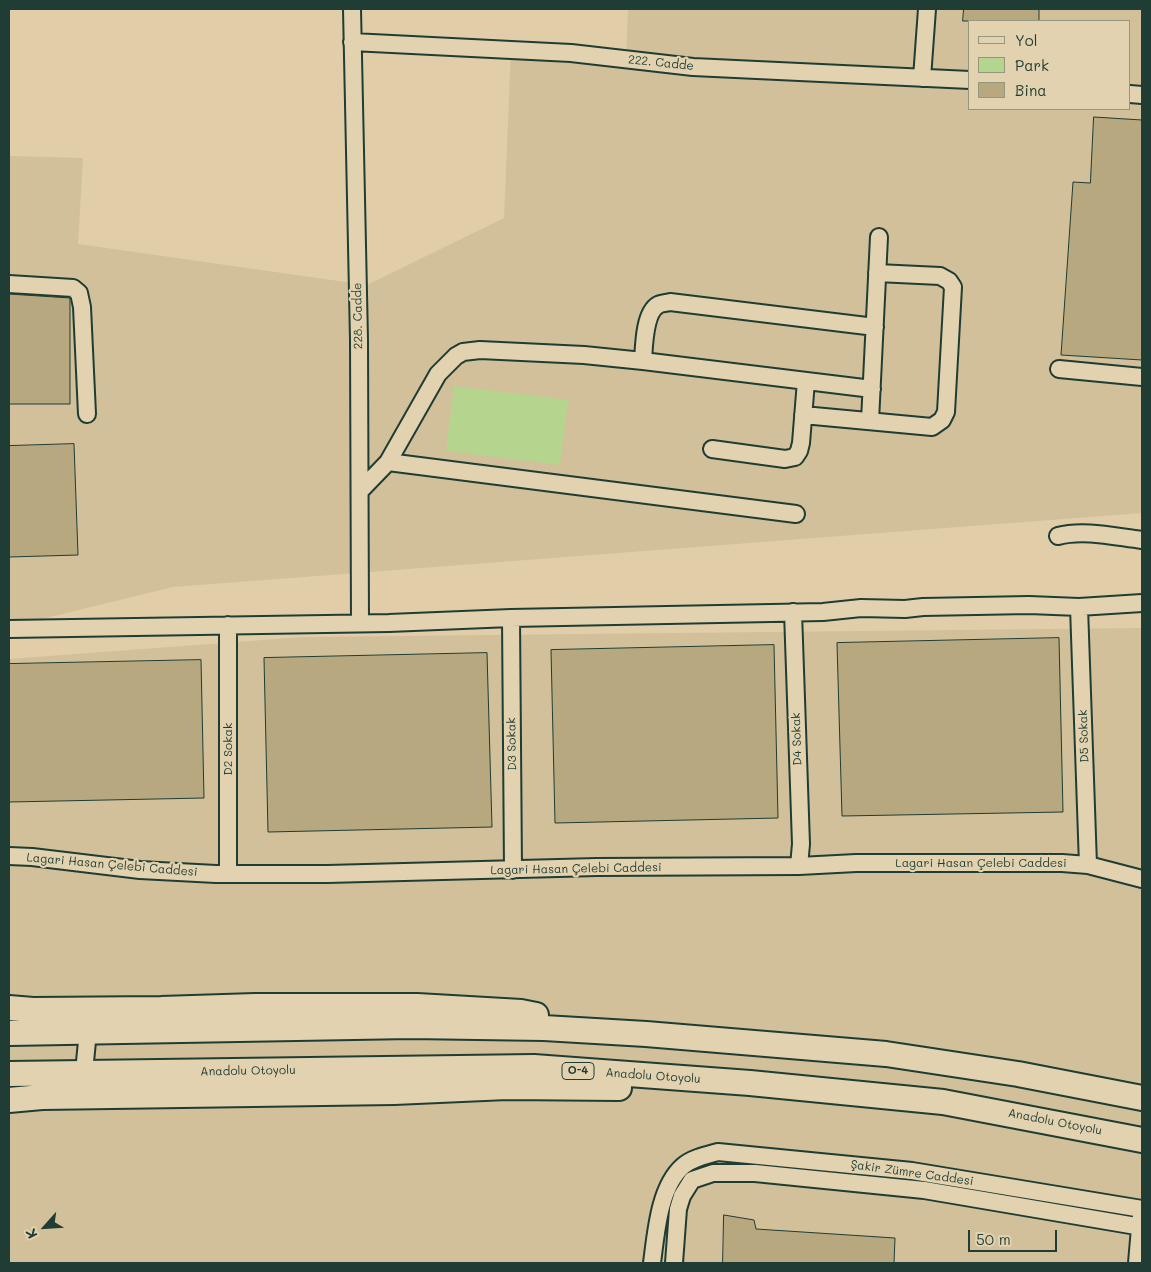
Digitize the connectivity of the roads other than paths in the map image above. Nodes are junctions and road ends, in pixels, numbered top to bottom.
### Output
1 (352, 9) edge
2 (927, 9) edge
3 (352, 42) junction
4 (922, 78) junction
5 (968, 80) edge
6 (879, 238) dead end
7 (877, 273) junction
8 (9, 284) edge
9 (875, 327) junction
10 (643, 361) junction
11 (1059, 369) dead end
12 (1142, 377) edge
13 (806, 381) junction
14 (872, 389) junction
15 (87, 414) dead end
16 (804, 415) junction
17 (870, 421) junction
18 (712, 449) dead end
19 (388, 462) junction
20 (360, 491) junction
21 (796, 514) dead end
22 (1058, 536) dead end
23 (1142, 540) edge
24 (1142, 603) edge
25 (1079, 607) junction
26 (793, 612) junction
27 (511, 618) junction
28 (360, 623) junction
29 (228, 624) junction
30 (9, 629) edge
31 (9, 856) edge
32 (1088, 865) junction
33 (799, 866) junction
34 (513, 870) junction
35 (228, 874) junction
36 (1142, 880) edge
37 (9, 1009) edge
38 (88, 1031) junction
39 (9, 1033) edge
40 (646, 1034) junction
41 (84, 1072) junction
42 (9, 1074) edge
43 (817, 1089) junction
44 (9, 1096) edge
45 (42, 1097) junction
46 (1142, 1098) edge
47 (9, 1100) edge
48 (1142, 1140) edge
49 (1142, 1209) edge
50 (1141, 1227) edge
51 (652, 1263) edge
52 (674, 1263) edge
53 (1137, 1263) edge

1 - 3 street, 228. Cadde
2 - 4 street
3 - 4 street, 222. Cadde
3 - 20 street, 228. Cadde
4 - 5 street, 222. Cadde
6 - 7 street
7 - 9 street
7 - 17 street
8 - 15 street
9 - 10 street
9 - 14 street
10 - 13 street
10 - 19 street
11 - 12 street
13 - 14 street
13 - 16 street
14 - 17 street
16 - 17 street
16 - 18 street
19 - 20 street
19 - 21 street
20 - 28 street, 228. Cadde
22 - 23 street
24 - 25 street
25 - 26 street
25 - 32 street, D5 Sokak
26 - 27 street
26 - 33 street, D4 Sokak
27 - 28 street
27 - 34 street, D3 Sokak
28 - 29 street
29 - 30 street
29 - 35 street, D2 Sokak
31 - 35 street, Lagari Hasan Çelebi Caddesi
32 - 33 street, Lagari Hasan Çelebi Caddesi
32 - 36 street, Lagari Hasan Çelebi Caddesi
33 - 34 street, Lagari Hasan Çelebi Caddesi
34 - 35 street, Lagari Hasan Çelebi Caddesi
37 - 40 highway
38 - 39 highway
38 - 40 highway
38 - 41 street
40 - 46 highway
41 - 42 highway, Anadolu Otoyolu / O-4
41 - 43 highway, Anadolu Otoyolu / O-4
43 - 45 highway
43 - 48 highway, Anadolu Otoyolu / O-4
44 - 45 highway
45 - 47 highway
49 - 50 street
49 - 51 street, Şakir Zümre Caddesi
50 - 52 street, Şakir Zümre Caddesi
50 - 53 street

